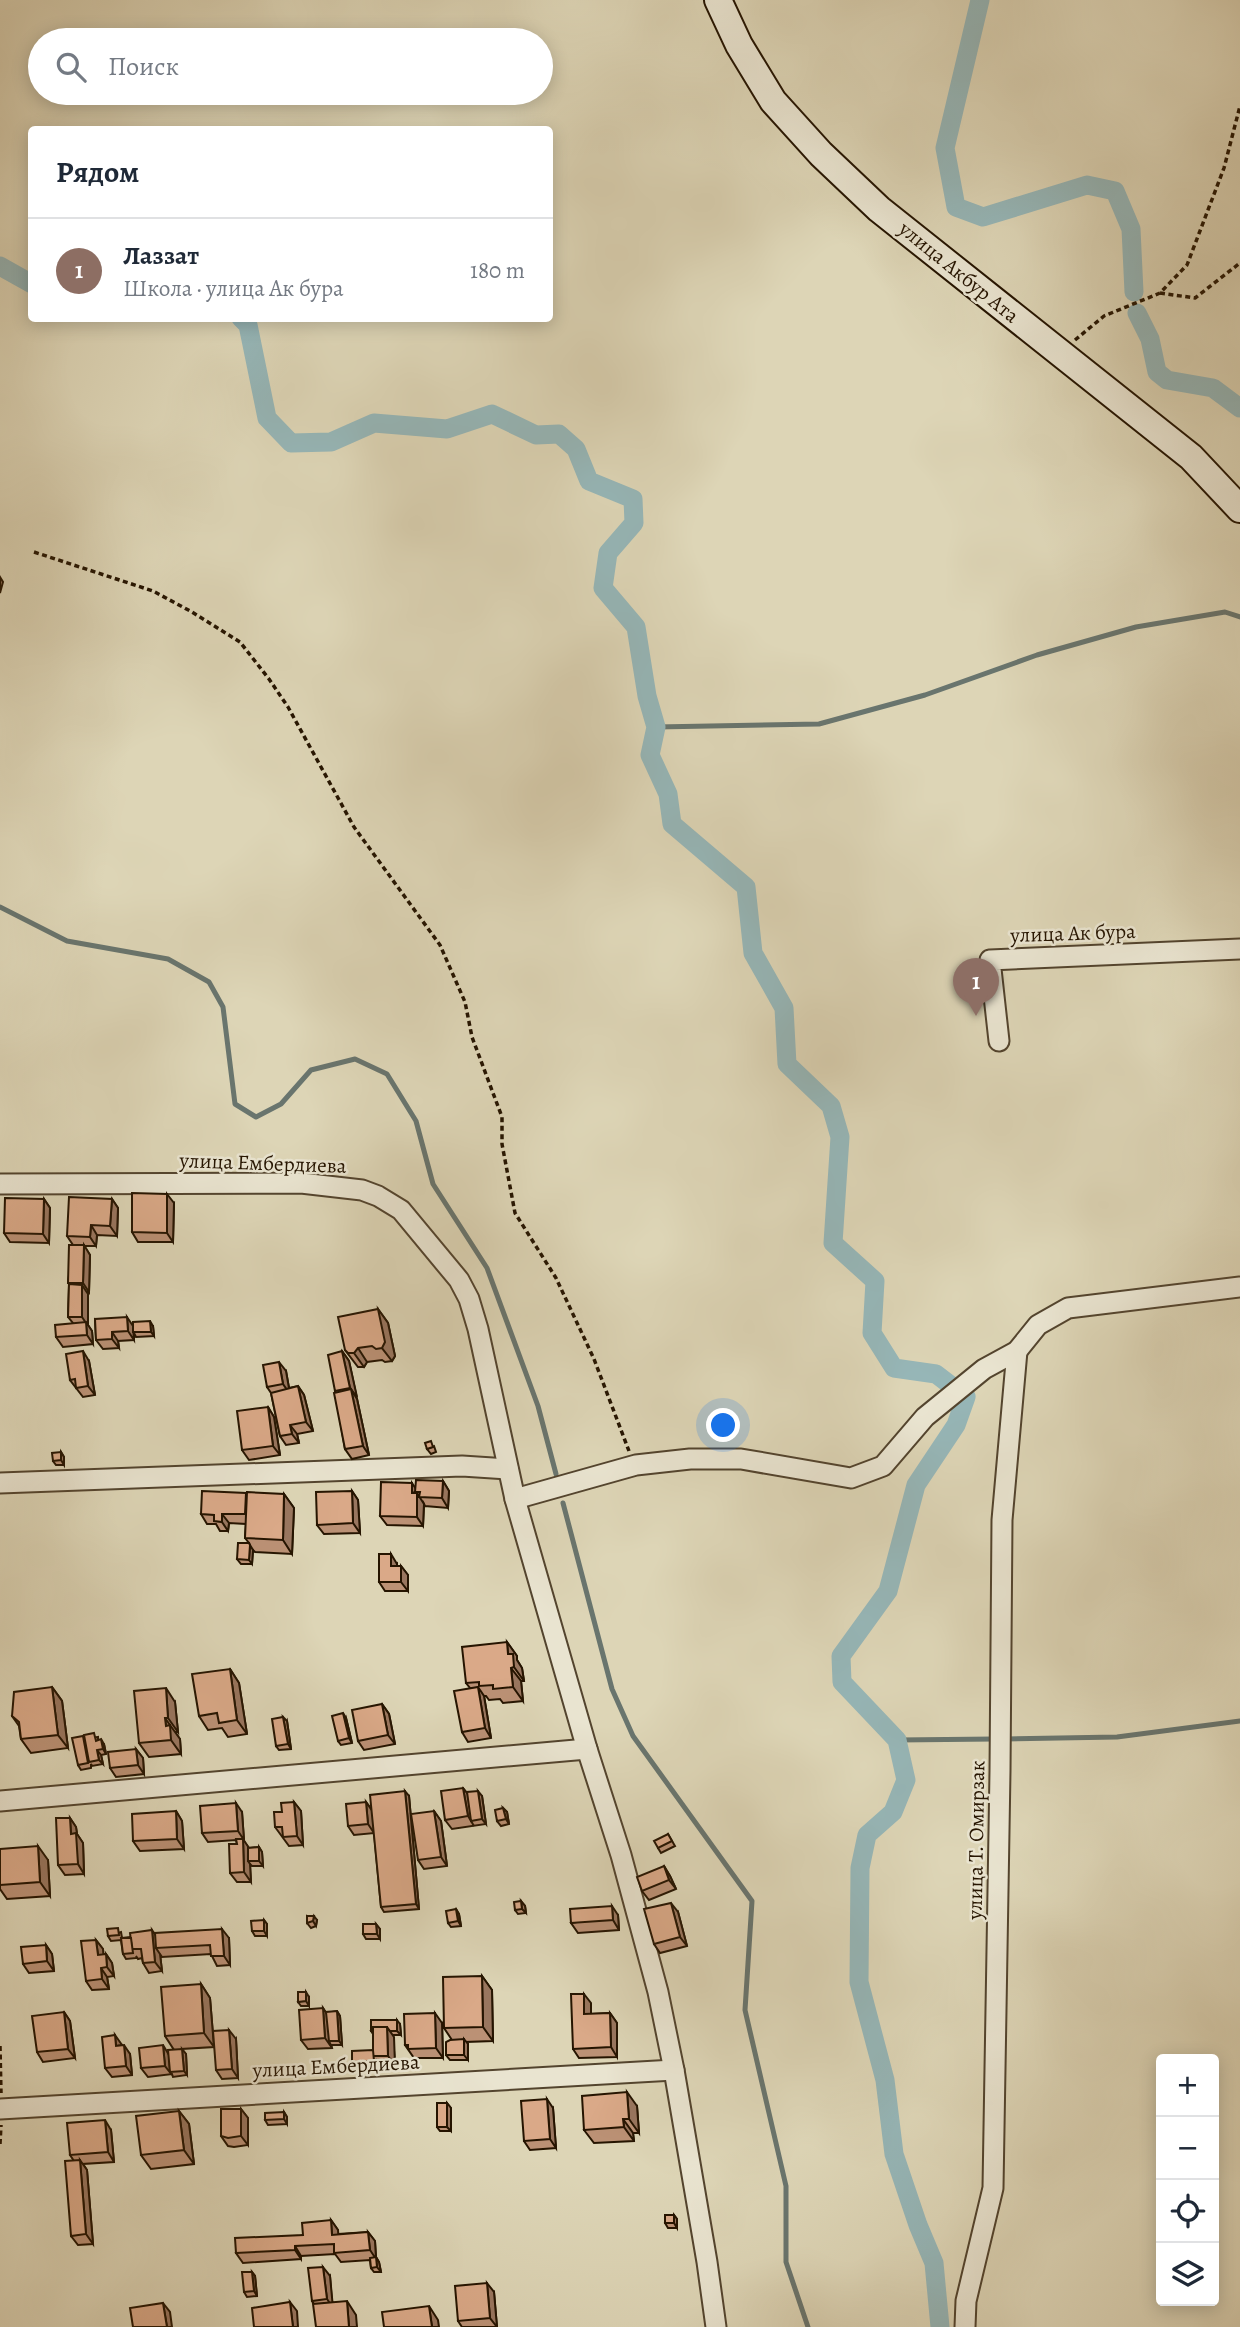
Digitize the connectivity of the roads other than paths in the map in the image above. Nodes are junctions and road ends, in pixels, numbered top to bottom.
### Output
1 (718, 0) edge
2 (1240, 509) edge
3 (1240, 949) edge
4 (999, 1041) dead end
5 (0, 1184) edge
6 (1240, 1287) edge
7 (1017, 1351) junction
8 (508, 1469) junction
9 (0, 1483) edge
10 (515, 1499) junction
11 (587, 1749) junction
12 (0, 1801) edge
13 (674, 2070) junction
14 (0, 2109) edge
15 (716, 2327) edge
16 (965, 2327) edge

1 - 2 main road, улица Акбур Ата
3 - 4 street, улица Ак бура
5 - 8 street, улица Ембердиева
6 - 7 street
7 - 10 street
7 - 16 street, улица Т. Омирзак
8 - 9 street
8 - 10 street, улица Ембердиева
10 - 11 street, улица Ембердиева
11 - 12 street
11 - 13 street, улица Ембердиева
13 - 14 street, улица Ембердиева
13 - 15 street, улица Ембердиева

